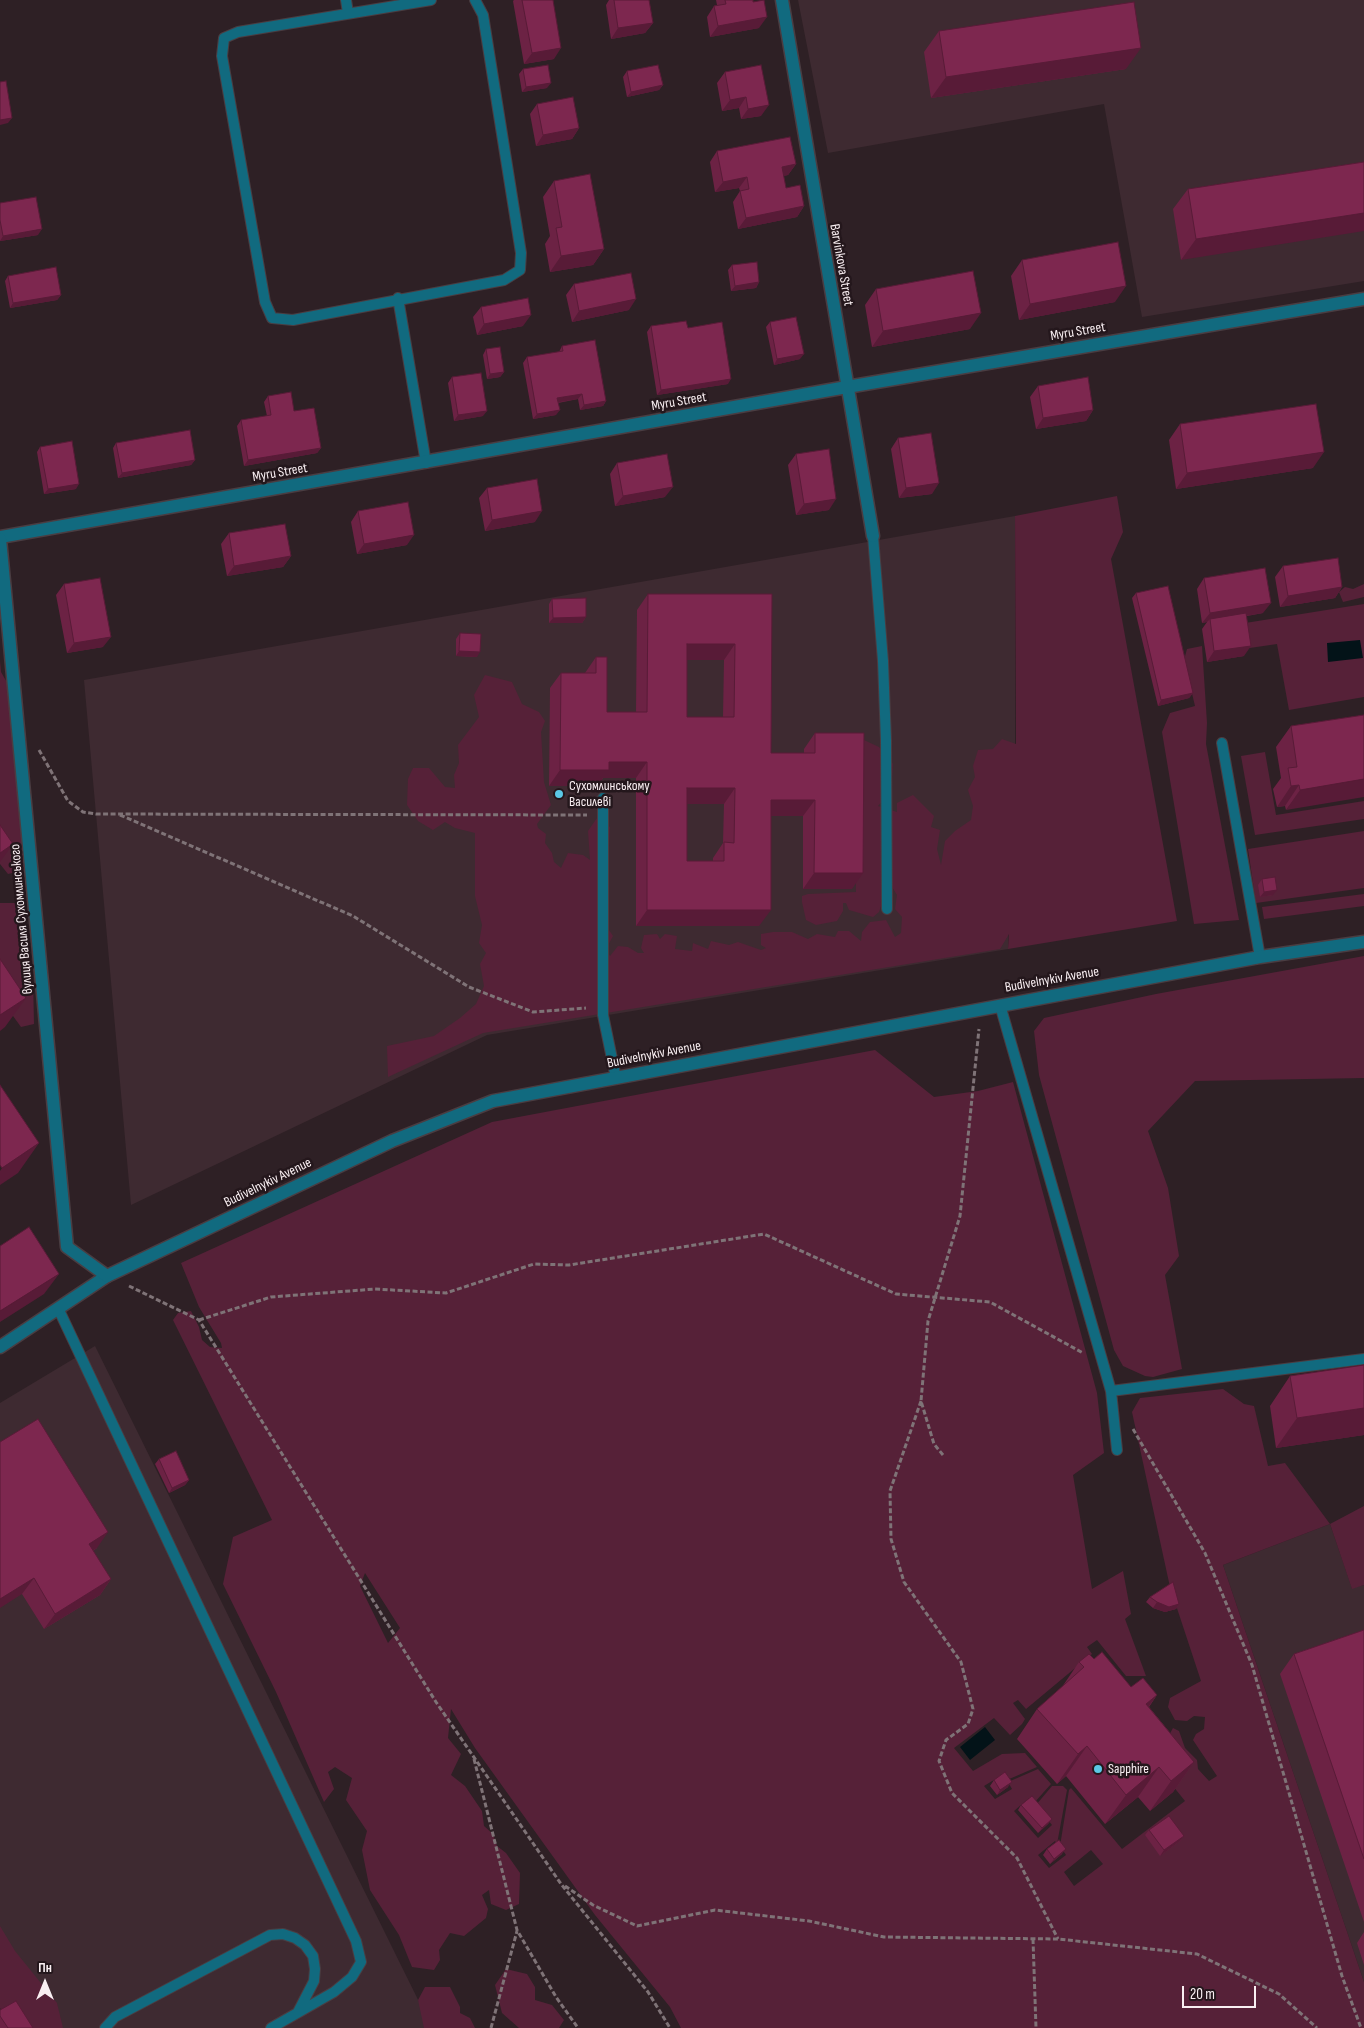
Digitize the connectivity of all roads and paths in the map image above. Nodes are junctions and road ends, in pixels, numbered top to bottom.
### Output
1 (346, 0) edge
2 (431, 0) edge
3 (475, 0) edge
4 (782, 0) edge
5 (348, 13) junction
6 (398, 298) junction
7 (1364, 298) edge
8 (847, 387) junction
9 (426, 463) junction
10 (873, 536) joint
11 (0, 538) edge
12 (35, 743) dead end
13 (1222, 743) dead end
14 (603, 798) dead end
15 (117, 814) junction
16 (603, 815) junction
17 (887, 909) dead end
18 (1364, 942) edge
19 (1260, 957) junction
20 (1000, 1005) junction
21 (603, 1006) junction
22 (981, 1008) junction
23 (616, 1078) junction
24 (107, 1276) junction
25 (935, 1297) junction
26 (58, 1308) junction
27 (199, 1320) junction
28 (0, 1347) edge
29 (1364, 1359) edge
30 (1089, 1360) dead end
31 (1111, 1390) junction
32 (921, 1401) junction
33 (1131, 1425) dead end
34 (1117, 1450) dead end
35 (943, 1455) dead end
36 (473, 1756) junction
37 (561, 1884) junction
38 (517, 1930) junction
39 (1033, 1939) junction
40 (1058, 1939) junction
41 (297, 2014) junction
42 (105, 2028) edge
43 (271, 2028) edge
44 (491, 2028) edge
45 (578, 2028) edge
46 (670, 2028) edge
47 (1036, 2028) edge
48 (1317, 2028) edge
49 (1361, 2028) edge

1 - 5 lane
2 - 5 lane
3 - 6 lane
4 - 8 street, Barvinkova Street
5 - 6 lane
6 - 9 lane
7 - 8 street, Myru Street
8 - 9 street, Myru Street
8 - 10 street, Barvinkova Street
9 - 11 street, Myru Street
10 - 17 lane
11 - 24 street, вулиця Василя Сухомлинського
12 - 15 path
13 - 19 lane
14 - 16 lane
15 - 16 path
15 - 21 path
16 - 21 lane
18 - 19 street, Budivelnykiv Avenue
19 - 20 street, Budivelnykiv Avenue
20 - 22 street, Budivelnykiv Avenue
20 - 31 lane
21 - 23 lane
22 - 23 street, Budivelnykiv Avenue
22 - 25 path
23 - 24 street, Budivelnykiv Avenue
24 - 26 street, Budivelnykiv Avenue
24 - 27 path
25 - 27 path
25 - 30 path
25 - 32 path
26 - 28 street, Budivelnykiv Avenue
26 - 41 lane
27 - 36 path
29 - 31 lane
31 - 34 lane
32 - 35 path
32 - 40 path
33 - 49 path
36 - 37 path
36 - 38 path
37 - 39 path
37 - 46 path
38 - 44 path
38 - 45 path
39 - 40 path
39 - 47 path
40 - 48 path
41 - 42 lane
41 - 43 lane

